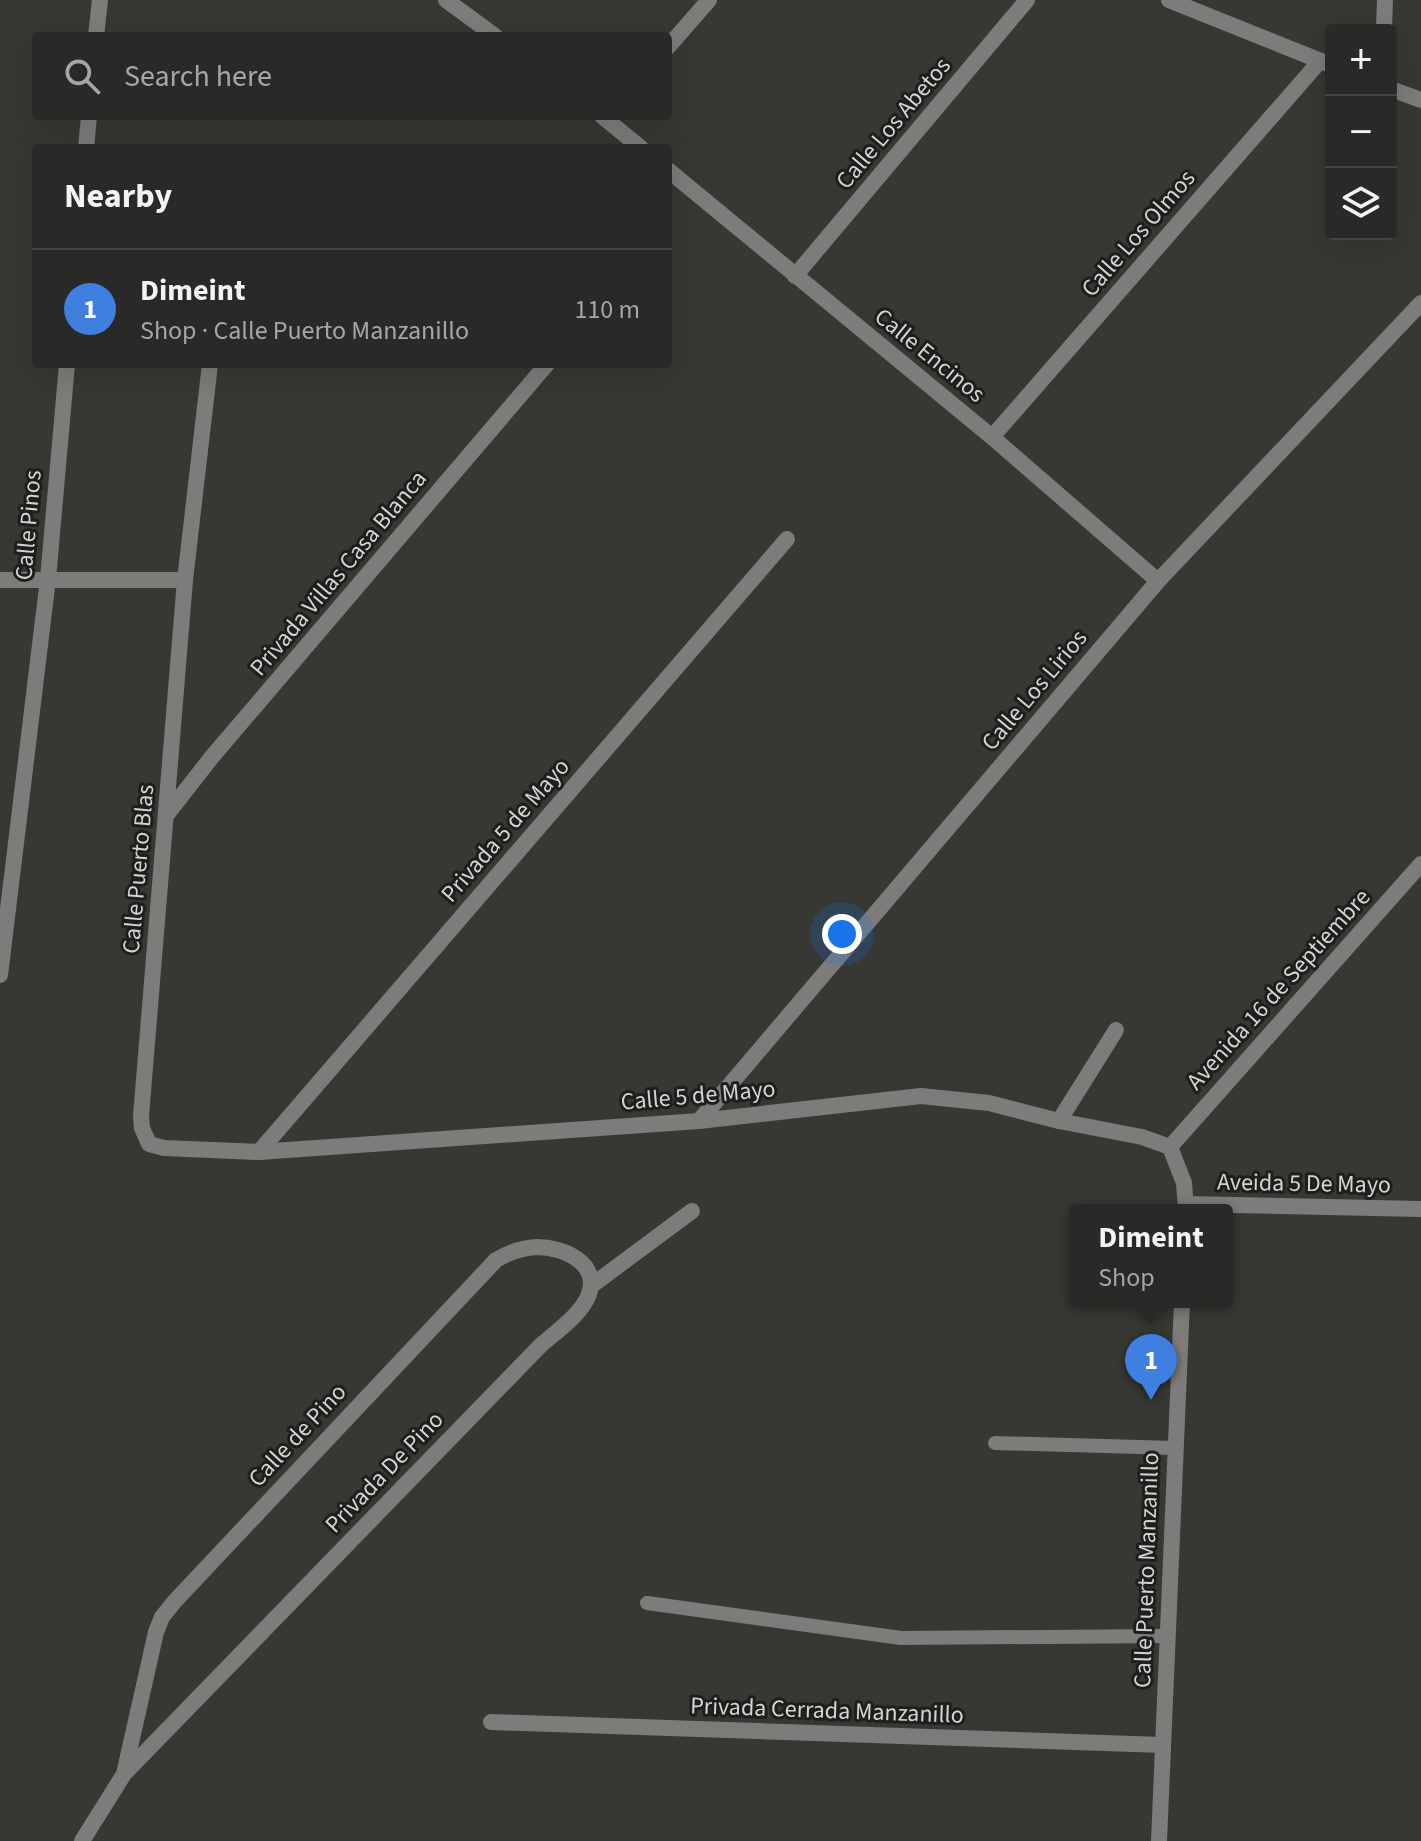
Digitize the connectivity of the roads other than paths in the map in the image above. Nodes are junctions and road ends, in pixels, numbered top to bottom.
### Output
1 (100, 0) edge
2 (446, 0) edge
3 (709, 0) edge
4 (1027, 0) edge
5 (1169, 0) edge
6 (1385, 0) edge
7 (1384, 24) edge
8 (96, 32) edge
9 (490, 32) edge
10 (672, 42) edge
11 (1325, 63) edge
12 (1397, 91) edge
13 (1421, 100) edge
14 (89, 120) edge
15 (609, 120) edge
16 (86, 144) edge
17 (636, 144) edge
18 (672, 173) edge
19 (795, 276) junction
20 (1421, 303) edge
21 (67, 368) edge
22 (210, 368) edge
23 (544, 368) edge
24 (992, 437) junction
25 (787, 539) dead end
26 (48, 579) junction
27 (0, 580) edge
28 (185, 580) junction
29 (1158, 581) junction
30 (167, 814) junction
31 (1421, 864) edge
32 (0, 975) edge
33 (1116, 1030) dead end
34 (699, 1121) junction
35 (1059, 1121) junction
36 (1170, 1147) junction
37 (164, 1148) joint
38 (259, 1152) junction
39 (1186, 1204) edge
40 (1233, 1207) edge
41 (1421, 1209) edge
42 (692, 1211) dead end
43 (591, 1286) junction
44 (1182, 1308) edge
45 (995, 1443) dead end
46 (1175, 1448) junction
47 (647, 1603) dead end
48 (1167, 1636) junction
49 (150, 1654) joint
50 (491, 1722) dead end
51 (1163, 1745) junction
52 (124, 1774) junction
53 (82, 1841) edge
54 (1159, 1841) edge

1 - 8 street
2 - 9 street
3 - 10 street
4 - 19 street, Calle Los Abetos
5 - 11 street
6 - 7 street
11 - 24 street, Calle Los Olmos
12 - 13 street
14 - 16 street
15 - 17 street
18 - 19 street, Calle Encinos
19 - 24 street, Calle Encinos
20 - 29 street, Calle Los Lirios
21 - 26 street, Calle Pinos
22 - 28 street, Calle Puerto Blas
23 - 30 street, Privada Villas Casa Blanca
24 - 29 street, Calle Encinos
25 - 38 street, Privada 5 de Mayo
26 - 27 street
26 - 28 street
26 - 32 street, Calle Pinos
28 - 30 street, Calle Puerto Blas
29 - 34 street, Calle Los Lirios
30 - 37 street, Calle Puerto Blas
31 - 36 street, Avenida 16 de Septiembre
33 - 35 street
34 - 35 street, Calle 5 de Mayo
34 - 38 street, Calle 5 de Mayo
35 - 36 street, Calle 5 de Mayo
36 - 39 street
37 - 38 street, Calle 5 de Mayo
40 - 41 street, Aveida 5 De Mayo
42 - 43 street
43 - 49 street, Calle de Pino
43 - 52 street, Privada De Pino
44 - 46 street, Calle Puerto Manzanillo
45 - 46 lane
46 - 48 street, Calle Puerto Manzanillo
47 - 48 lane
48 - 51 street, Calle Puerto Manzanillo
49 - 52 street, Privada De Pino
50 - 51 street, Privada Cerrada Manzanillo
51 - 54 street, Calle Puerto Manzanillo
52 - 53 street, Privada De Pino

